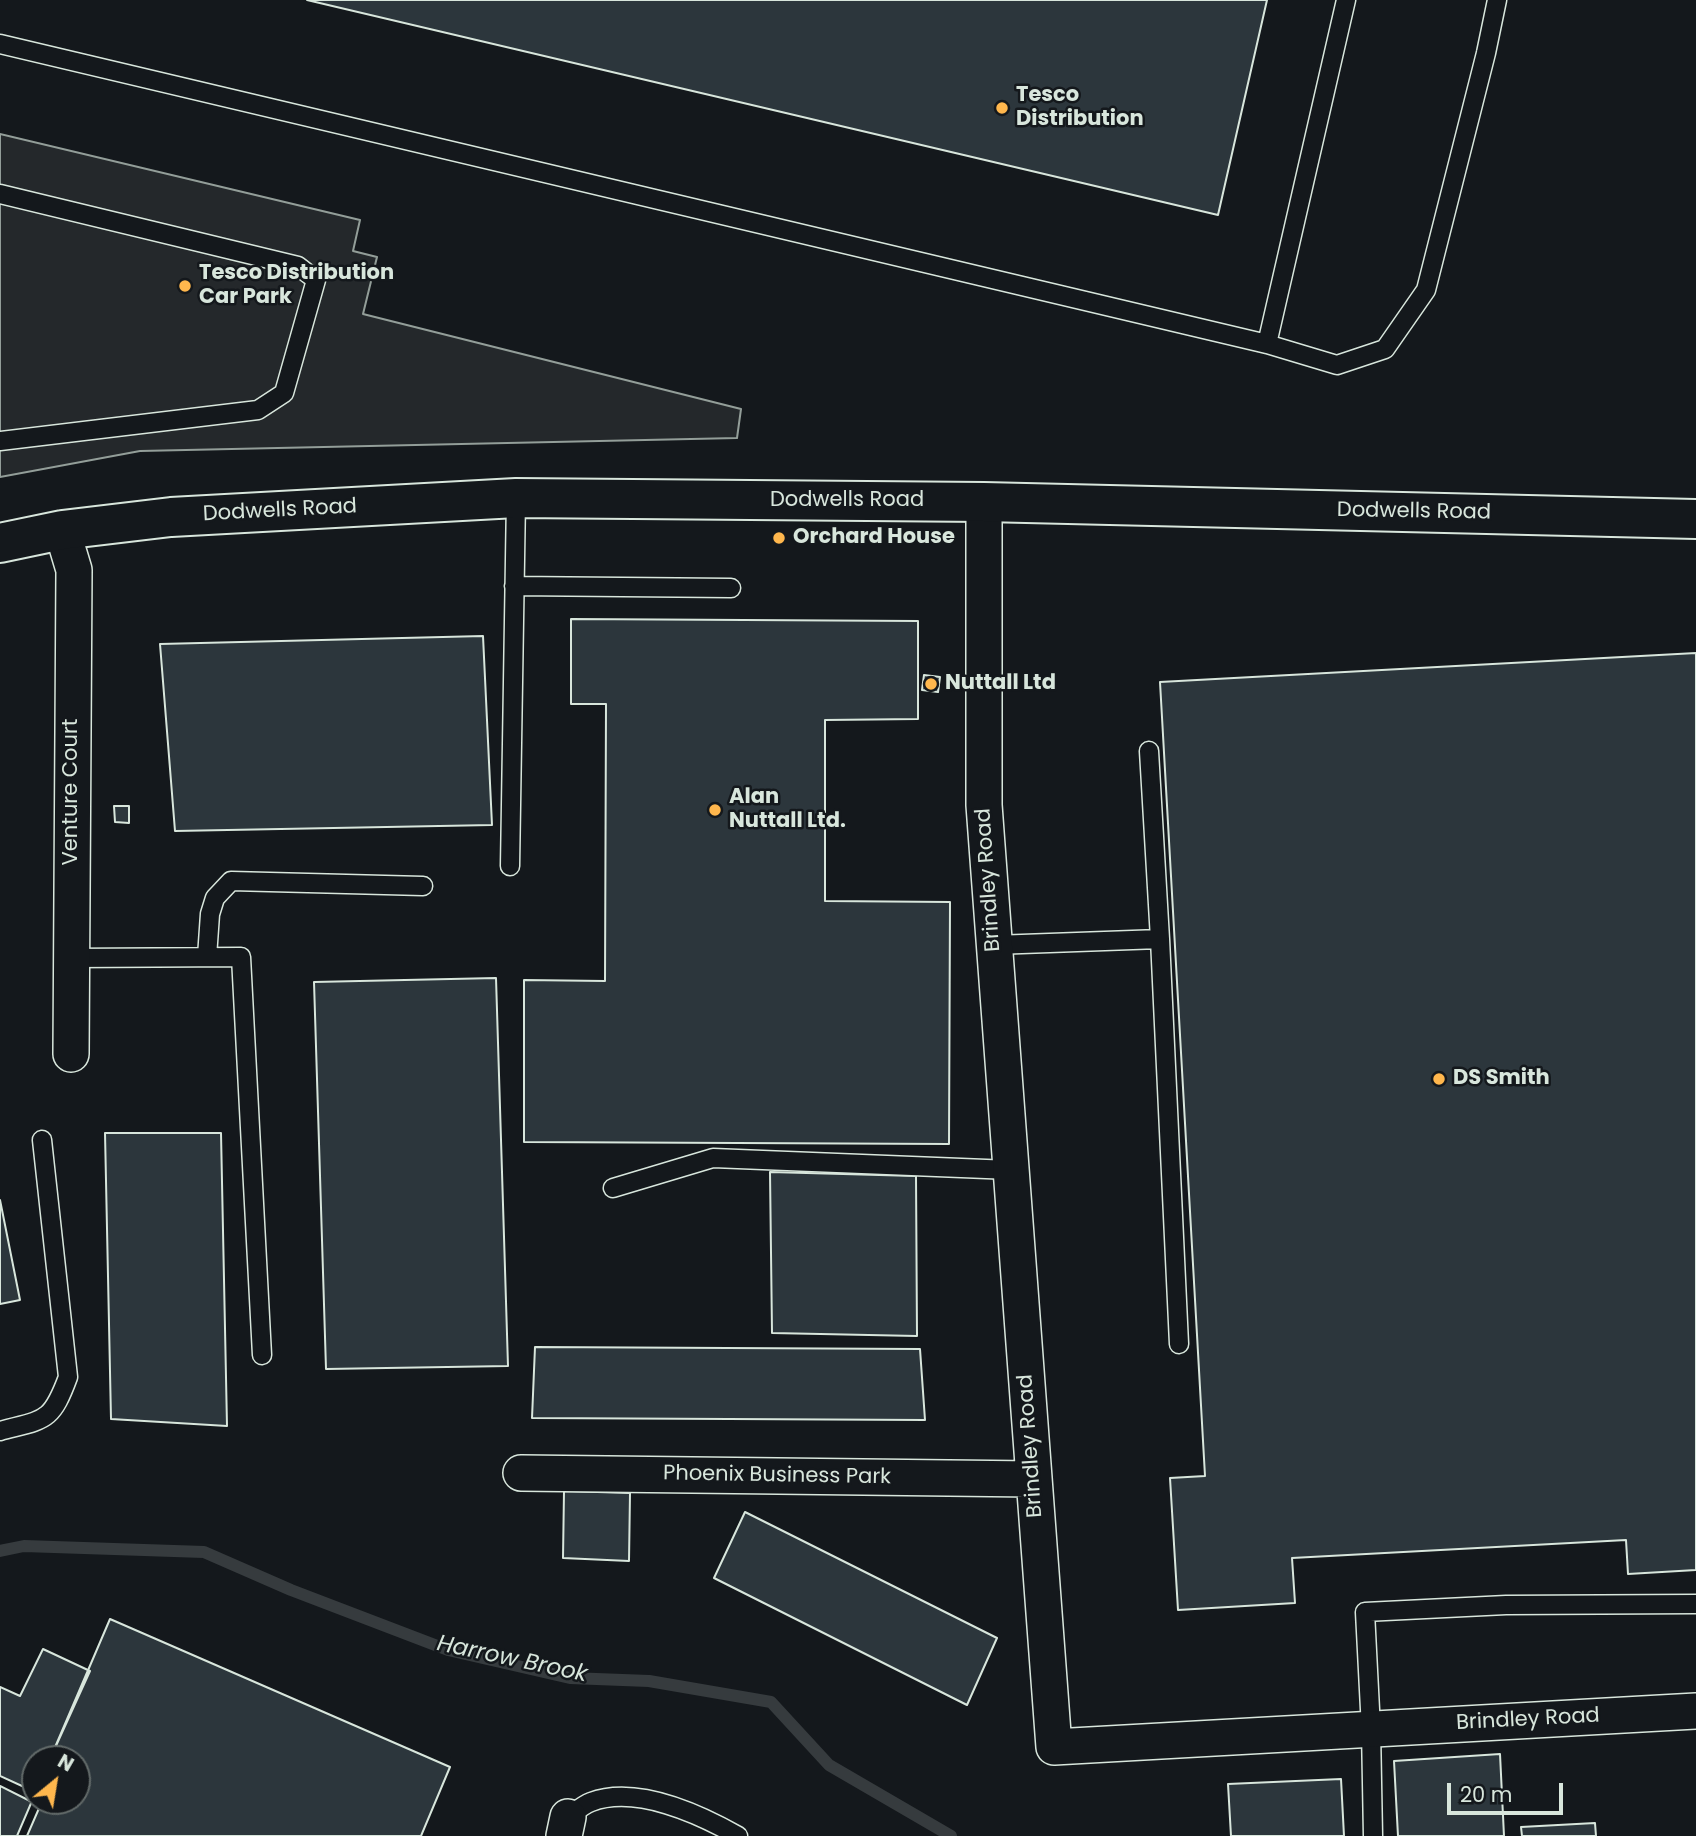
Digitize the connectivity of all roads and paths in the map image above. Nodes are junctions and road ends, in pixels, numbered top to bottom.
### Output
1 (1346, 0) edge
2 (1497, 0) edge
3 (0, 44) edge
4 (0, 194) edge
5 (1267, 344) junction
6 (0, 440) edge
7 (516, 498) junction
8 (984, 502) junction
9 (1696, 519) edge
10 (62, 530) junction
11 (0, 543) edge
12 (514, 586) junction
13 (732, 588) dead end
14 (1149, 751) dead end
15 (510, 866) dead end
16 (423, 886) dead end
17 (1160, 939) junction
18 (994, 945) junction
19 (207, 957) junction
20 (71, 958) junction
21 (71, 1054) dead end
22 (42, 1140) dead end
23 (1011, 1170) junction
24 (613, 1188) dead end
25 (1179, 1344) dead end
26 (262, 1355) dead end
27 (0, 1431) edge
28 (521, 1473) dead end
29 (1034, 1479) junction
30 (1696, 1604) edge
31 (1696, 1711) edge
32 (1371, 1729) junction
33 (566, 1826) edge
34 (738, 1836) edge
35 (1373, 1836) edge

1 - 5 lane
2 - 5 lane
3 - 5 lane
4 - 6 lane
7 - 8 main road, Dodwells Road
7 - 10 main road, Dodwells Road
7 - 12 lane
8 - 9 main road, Dodwells Road
8 - 18 street, Brindley Road
10 - 11 main road, Dodwells Road
10 - 20 street, Venture Court
12 - 13 lane
12 - 15 lane
14 - 17 lane
16 - 19 lane
17 - 18 lane
17 - 25 lane
18 - 23 street, Brindley Road
19 - 20 lane
19 - 26 lane
20 - 21 street, Venture Court
22 - 27 lane
23 - 24 lane
23 - 29 street, Brindley Road
28 - 29 street, Phoenix Business Park
29 - 32 street, Brindley Road
30 - 32 lane
31 - 32 street, Brindley Road
32 - 35 lane
33 - 34 lane

